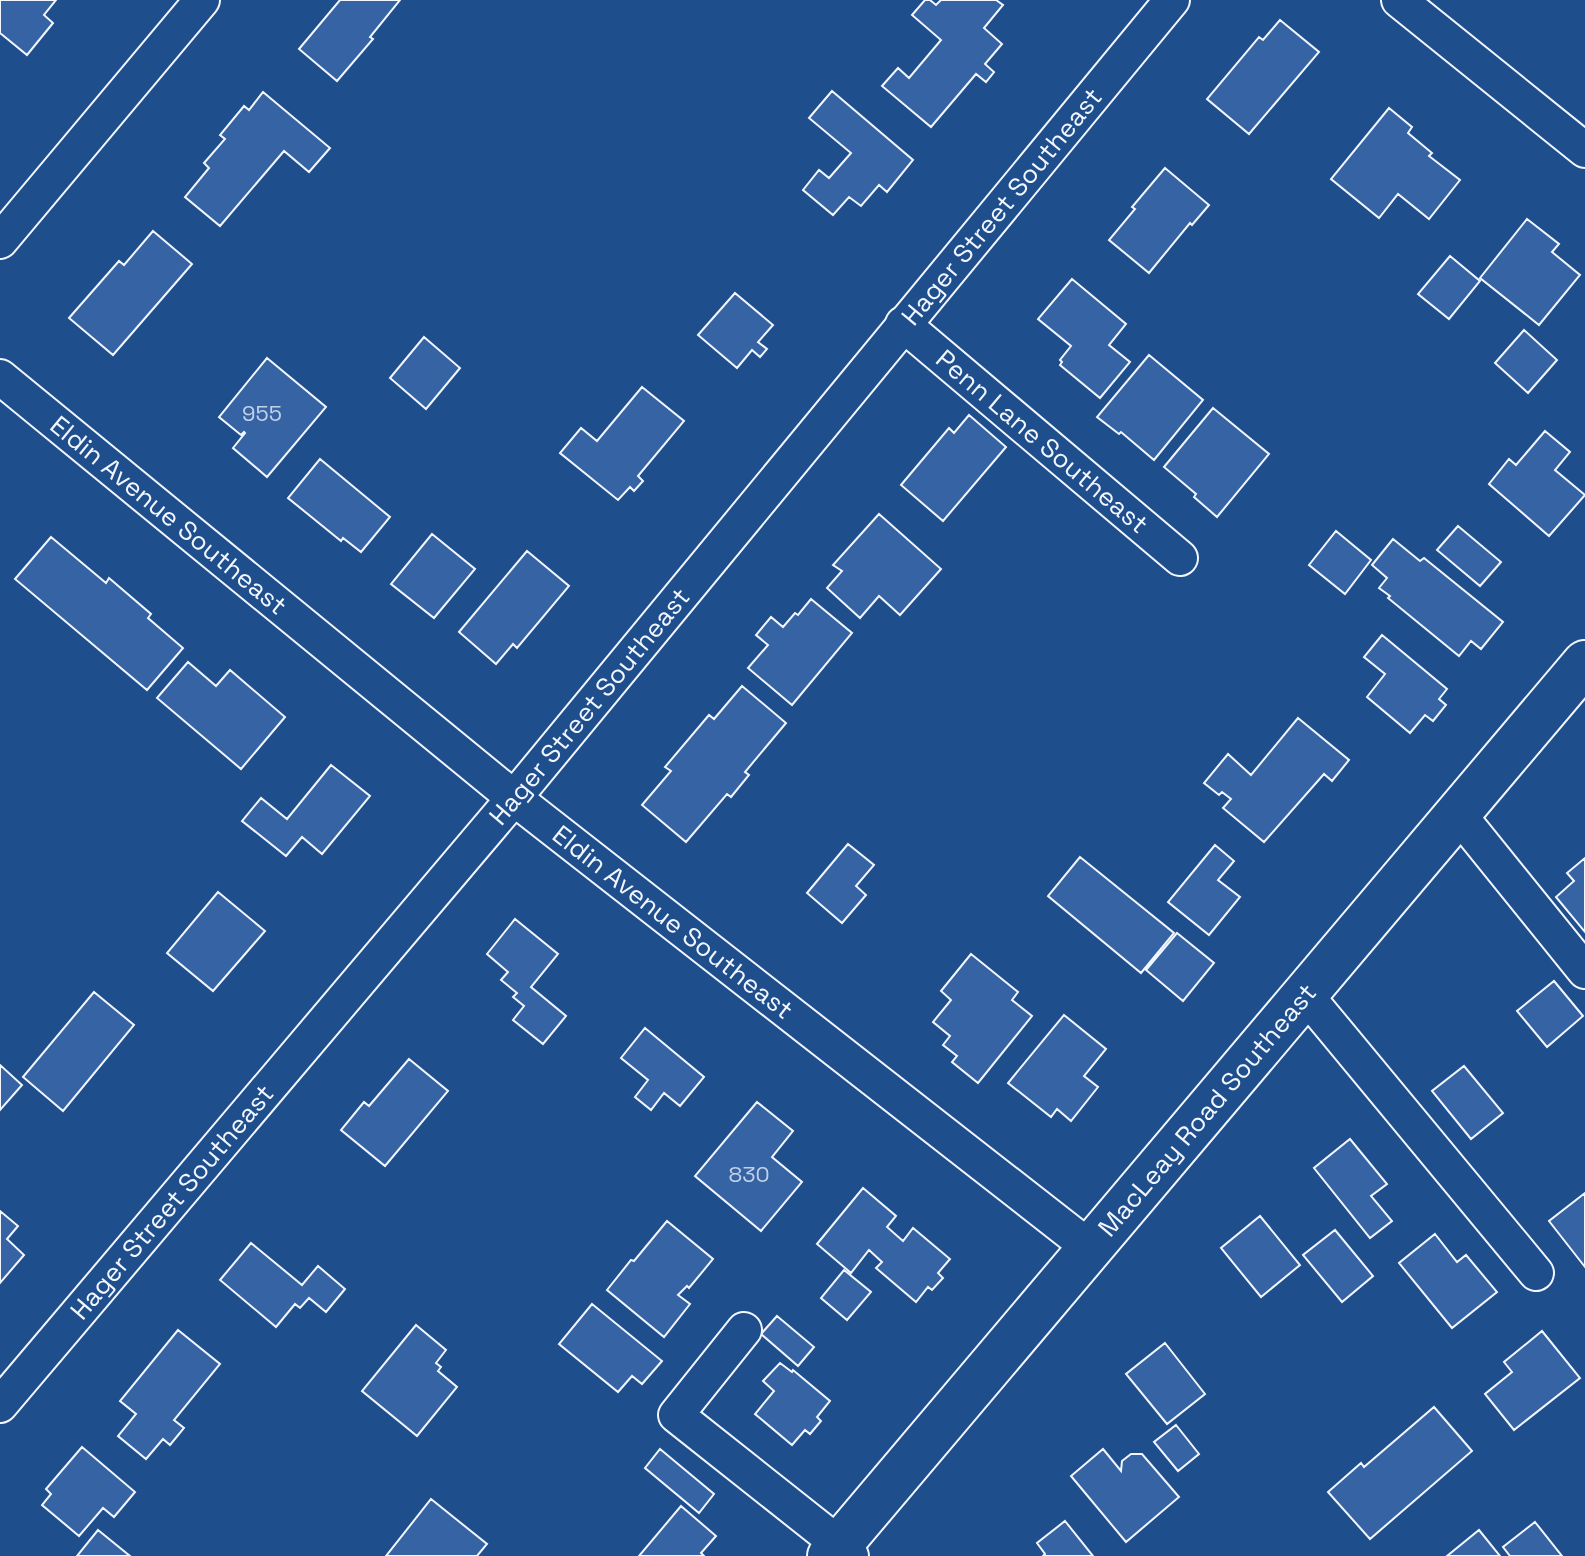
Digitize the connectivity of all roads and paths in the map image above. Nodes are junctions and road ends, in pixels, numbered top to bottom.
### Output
1 (202, 0) edge
2 (1172, 0) edge
3 (1399, 0) edge
4 (1585, 150) edge
5 (0, 241) edge
6 (903, 324) junction
7 (0, 377) edge
8 (1180, 558) dead end
9 (1585, 663) edge
10 (514, 798) junction
11 (1459, 815) junction
12 (1585, 971) edge
13 (1304, 993) junction
14 (1090, 1248) junction
15 (1536, 1273) dead end
16 (744, 1330) dead end
17 (0, 1405) edge
18 (840, 1552) edge

1 - 5 street
2 - 6 street, Hager Street Southeast
3 - 4 street
6 - 8 street, Penn Lane Southeast
6 - 10 street, Hager Street Southeast
7 - 10 street, Eldin Avenue Southeast
9 - 11 street, MacLeay Road Southeast
10 - 14 street, Eldin Avenue Southeast
10 - 17 street, Hager Street Southeast
11 - 12 street
11 - 13 street, MacLeay Road Southeast
13 - 14 street, MacLeay Road Southeast
13 - 15 street
14 - 18 street, MacLeay Road Southeast
16 - 18 street

